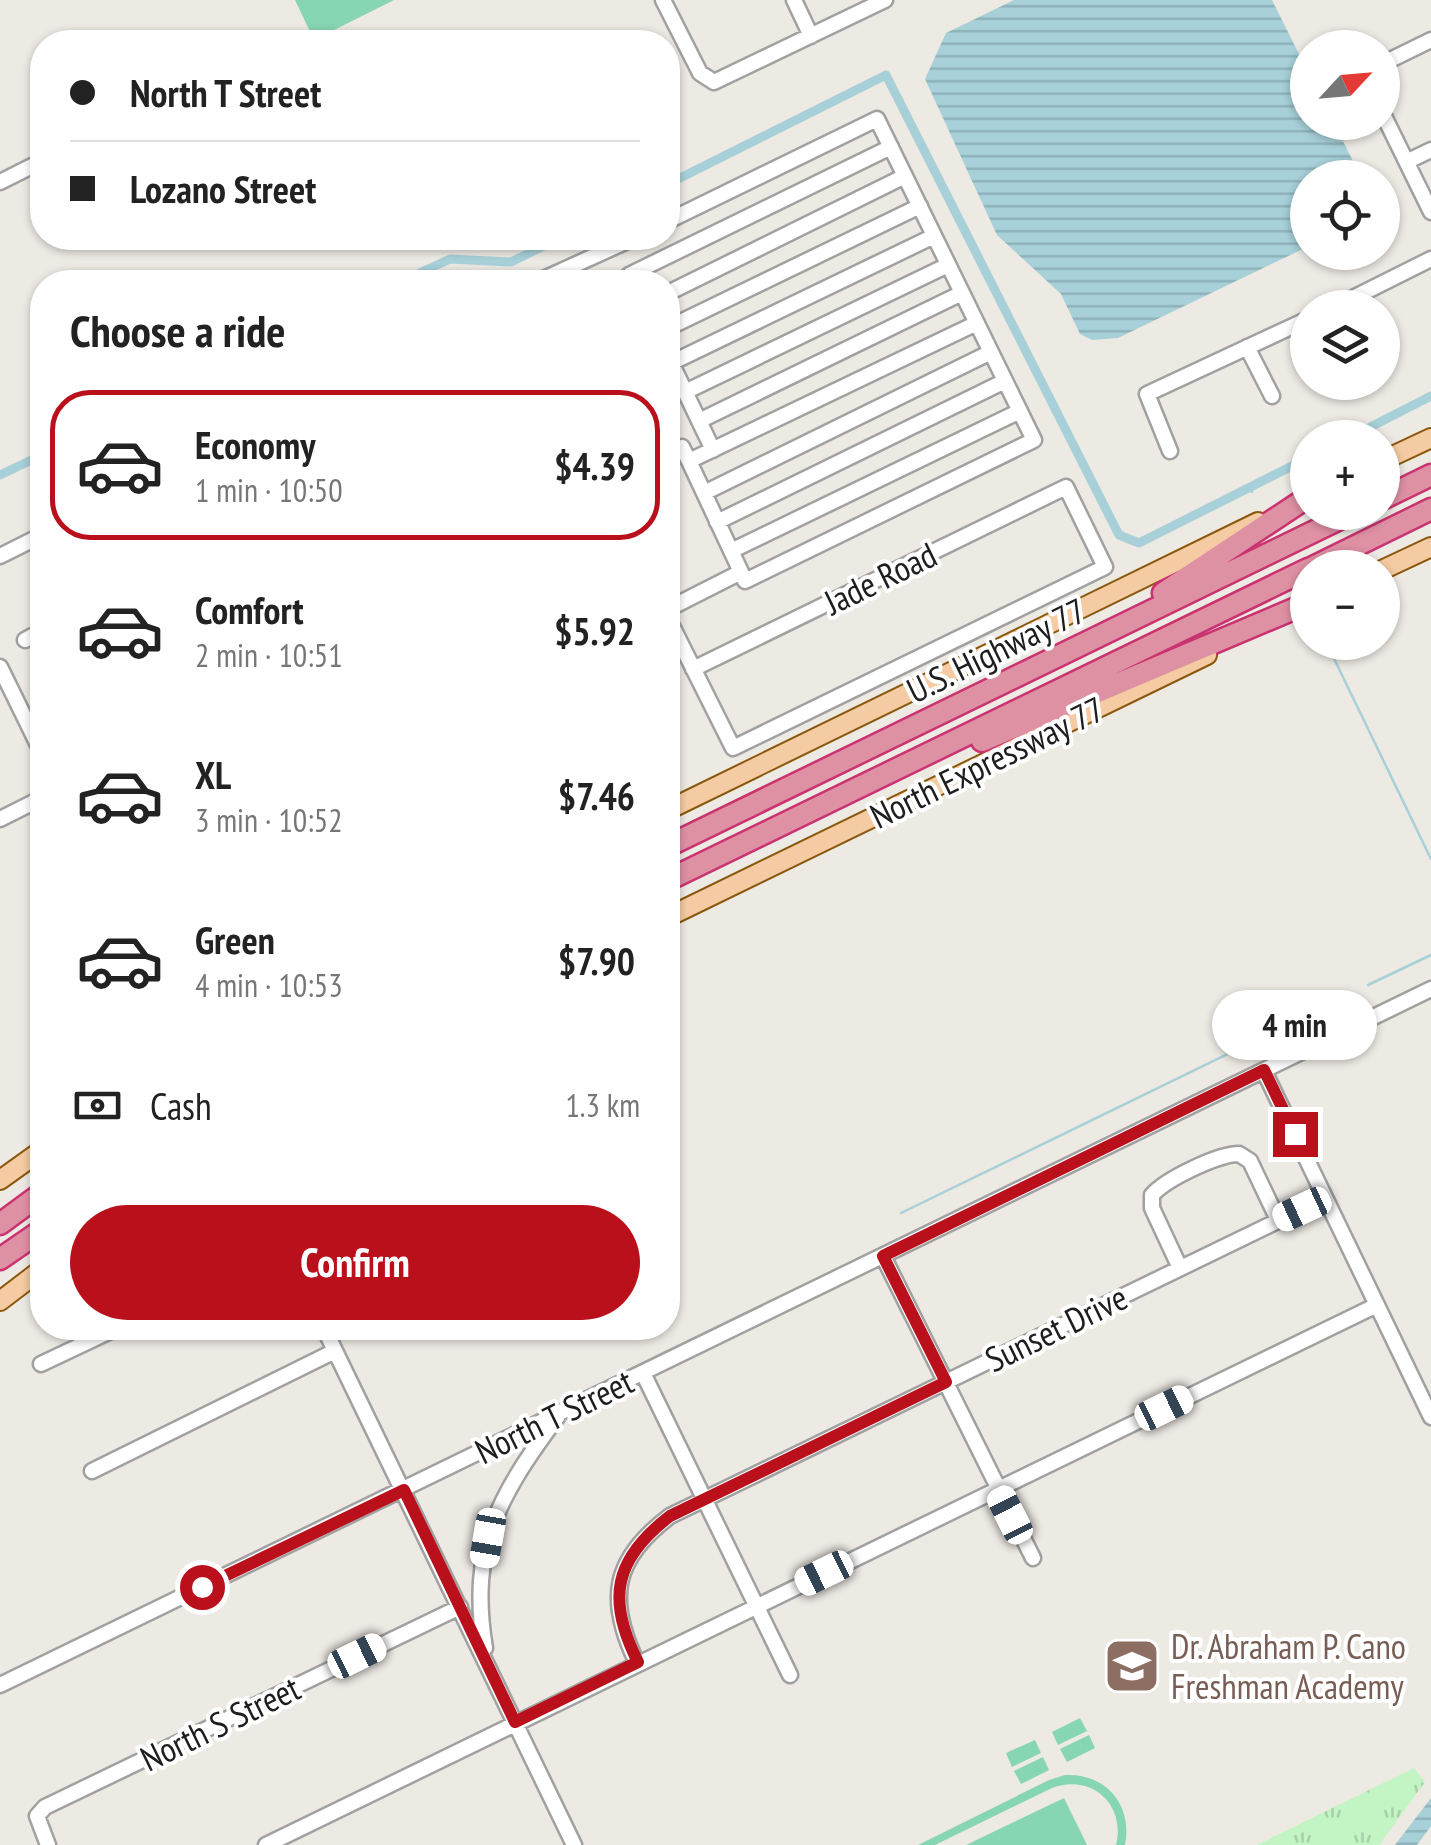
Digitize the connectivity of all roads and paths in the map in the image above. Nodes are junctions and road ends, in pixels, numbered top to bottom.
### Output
1 (663, 0) edge
2 (794, 0) edge
3 (886, 0) edge
4 (678, 30) edge
5 (680, 34) edge
6 (812, 36) junction
7 (1431, 40) edge
8 (1400, 55) edge
9 (1397, 140) edge
10 (891, 148) junction
11 (1431, 150) edge
12 (1408, 162) junction
13 (30, 168) edge
14 (905, 176) junction
15 (0, 182) edge
16 (920, 206) junction
17 (1431, 212) edge
18 (680, 215) edge
19 (934, 236) junction
20 (608, 250) edge
21 (1431, 259) edge
22 (948, 265) junction
23 (564, 270) edge
24 (648, 270) edge
25 (680, 287) edge
26 (1376, 290) edge
27 (962, 293) junction
28 (680, 322) edge
29 (977, 323) junction
30 (1290, 327) edge
31 (1247, 347) junction
32 (991, 352) junction
33 (680, 354) edge
34 (1005, 381) junction
35 (680, 382) edge
36 (685, 392) junction
37 (1272, 396) dead end
38 (1020, 411) junction
39 (699, 421) junction
40 (1431, 438) edge
41 (680, 448) edge
42 (713, 450) junction
43 (1170, 451) dead end
44 (1400, 453) edge
45 (689, 461) junction
46 (1431, 475) edge
47 (1400, 490) edge
48 (704, 493) junction
49 (1290, 506) edge
50 (1290, 509) edge
51 (1431, 509) edge
52 (717, 522) junction
53 (1317, 530) edge
54 (30, 541) edge
55 (1431, 547) edge
56 (1346, 550) edge
57 (731, 551) junction
58 (0, 556) edge
59 (1400, 562) edge
60 (741, 572) junction
61 (1290, 577) edge
62 (680, 603) edge
63 (1290, 613) edge
64 (1290, 614) edge
65 (30, 637) edge
66 (25, 640) dead end
67 (680, 641) edge
68 (0, 667) edge
69 (694, 668) junction
70 (1000, 684) junction
71 (30, 729) edge
72 (30, 804) edge
73 (680, 804) edge
74 (822, 805) junction
75 (0, 819) edge
76 (680, 839) edge
77 (680, 874) edge
78 (680, 911) edge
79 (1431, 989) edge
80 (1264, 1070) junction
81 (30, 1159) edge
82 (0, 1180) edge
83 (1325, 1198) junction
84 (30, 1201) edge
85 (3, 1220) edge
86 (1278, 1220) junction
87 (30, 1238) edge
88 (8, 1254) edge
89 (883, 1256) junction
90 (0, 1268) edge
91 (1180, 1268) junction
92 (30, 1277) edge
93 (0, 1301) edge
94 (1377, 1305) junction
95 (92, 1340) edge
96 (330, 1340) edge
97 (335, 1351) junction
98 (41, 1364) dead end
99 (643, 1373) junction
100 (946, 1382) junction
101 (560, 1414) junction
102 (1431, 1417) edge
103 (92, 1471) dead end
104 (997, 1489) junction
105 (404, 1490) junction
106 (704, 1500) junction
107 (1033, 1558) dead end
108 (755, 1606) junction
109 (460, 1607) junction
110 (638, 1662) junction
111 (489, 1669) junction
112 (790, 1676) dead end
113 (0, 1685) edge
114 (515, 1722) junction
115 (567, 1843) edge
116 (48, 1845) edge
117 (266, 1845) edge

1 - 4 street
2 - 6 street
3 - 6 street
5 - 6 street
7 - 8 street
9 - 12 street
10 - 14 street
10 - 18 street
10 - 24 street
11 - 12 street
12 - 17 street
13 - 15 street
14 - 16 street
14 - 25 street
16 - 19 street
16 - 28 street
19 - 22 street
19 - 33 street
20 - 23 street
21 - 26 street
22 - 27 street
22 - 36 street
27 - 29 street
27 - 39 street
29 - 32 street
29 - 42 street
30 - 31 street
31 - 37 street
31 - 43 street
32 - 34 street
32 - 48 street
34 - 38 street
34 - 52 street
35 - 36 street
36 - 39 street
38 - 57 street
38 - 60 street
39 - 42 street
40 - 44 main road
41 - 45 street
42 - 45 street
45 - 48 street
46 - 47 highway
48 - 52 street
49 - 73 main road
50 - 70 highway
51 - 56 highway, U.S. Highway 77
52 - 57 street
53 - 70 highway, U.S. Highway 77
54 - 58 street
55 - 59 main road
57 - 60 street
60 - 62 street
61 - 74 highway, U.S. Highway 77
63 - 74 highway
64 - 78 main road, North Expressway 77
65 - 66 street
67 - 69 street
68 - 71 street
69 - 69 street, Jade Road
70 - 76 highway, U.S. Highway 77
72 - 75 street
74 - 77 highway, U.S. Highway 77
79 - 80 street, North T Street
80 - 83 street
80 - 89 street, North T Street
81 - 82 main road
83 - 86 street, Sunset Drive
83 - 94 street
84 - 85 highway
86 - 91 street, Sunset Drive
86 - 91 street
87 - 88 highway
88 - 90 highway
89 - 99 street, North T Street
89 - 100 street
91 - 100 street, Sunset Drive
92 - 93 main road
94 - 102 street
94 - 104 street
95 - 98 street
96 - 97 street
97 - 103 street
97 - 105 street
99 - 101 street, North T Street
99 - 106 street
100 - 104 street
100 - 106 street, Sunset Drive
101 - 105 street, North T Street
101 - 111 street
104 - 107 street
104 - 108 street
105 - 109 street
105 - 113 street, North T Street
106 - 108 street
106 - 110 street, Sunset Drive
108 - 110 street
108 - 112 street
109 - 111 street
109 - 116 street, North S Street
110 - 114 street
111 - 114 street
114 - 115 street
114 - 117 street

